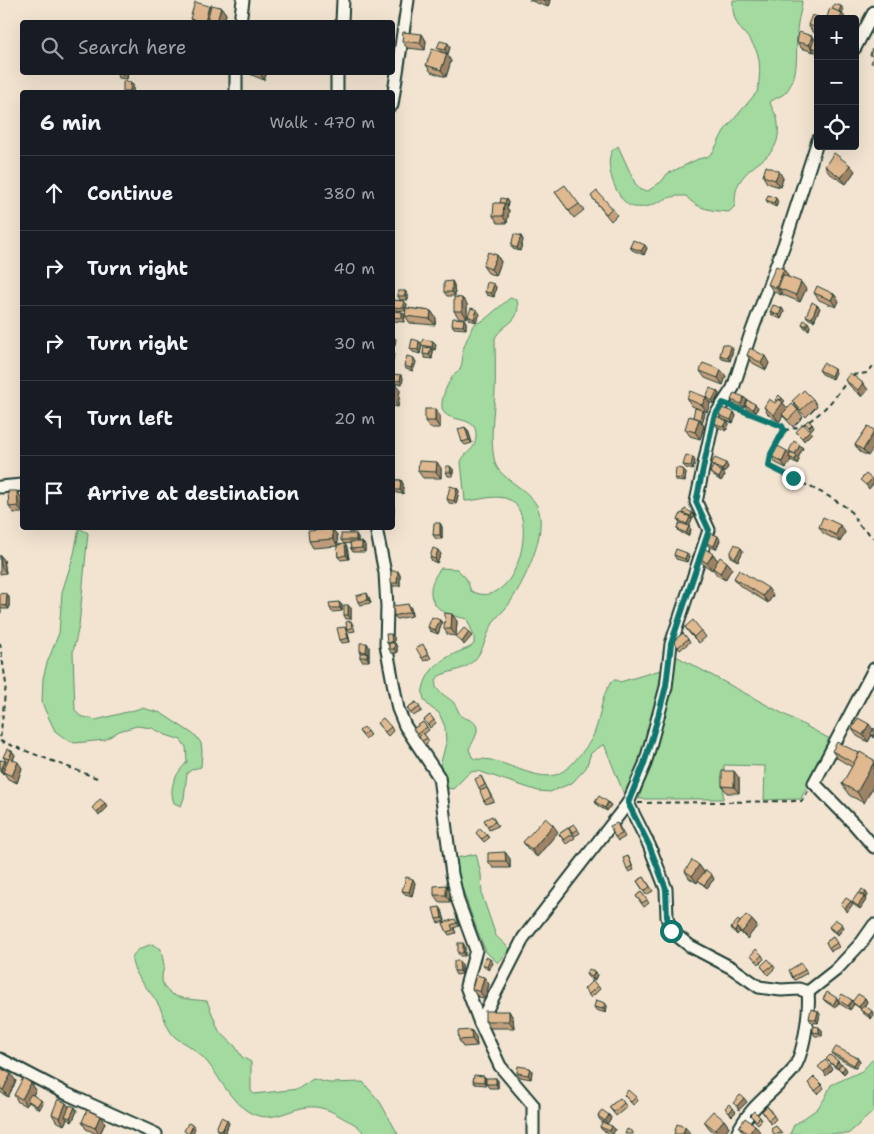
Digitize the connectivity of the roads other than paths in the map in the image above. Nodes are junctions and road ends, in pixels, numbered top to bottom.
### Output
1 (243, 0) edge
2 (343, 0) edge
3 (408, 0) edge
4 (874, 12) edge
5 (240, 20) edge
6 (342, 20) edge
7 (859, 40) edge
8 (236, 75) edge
9 (337, 75) edge
10 (236, 90) edge
11 (338, 90) edge
12 (394, 90) edge
13 (815, 150) edge
14 (20, 485) edge
15 (0, 487) edge
16 (376, 530) edge
17 (874, 669) edge
18 (628, 803) junction
19 (874, 847) edge
20 (874, 925) edge
21 (808, 992) junction
22 (480, 1023) junction
23 (0, 1059) edge
24 (156, 1134) edge
25 (533, 1134) edge
26 (737, 1134) edge

1 - 5 street
2 - 6 street
3 - 12 street
4 - 7 street
8 - 10 street
9 - 11 street
13 - 18 street
14 - 15 street
16 - 22 street
17 - 19 street
18 - 21 street
18 - 22 street
20 - 21 street
21 - 26 street
22 - 25 street
23 - 24 street

